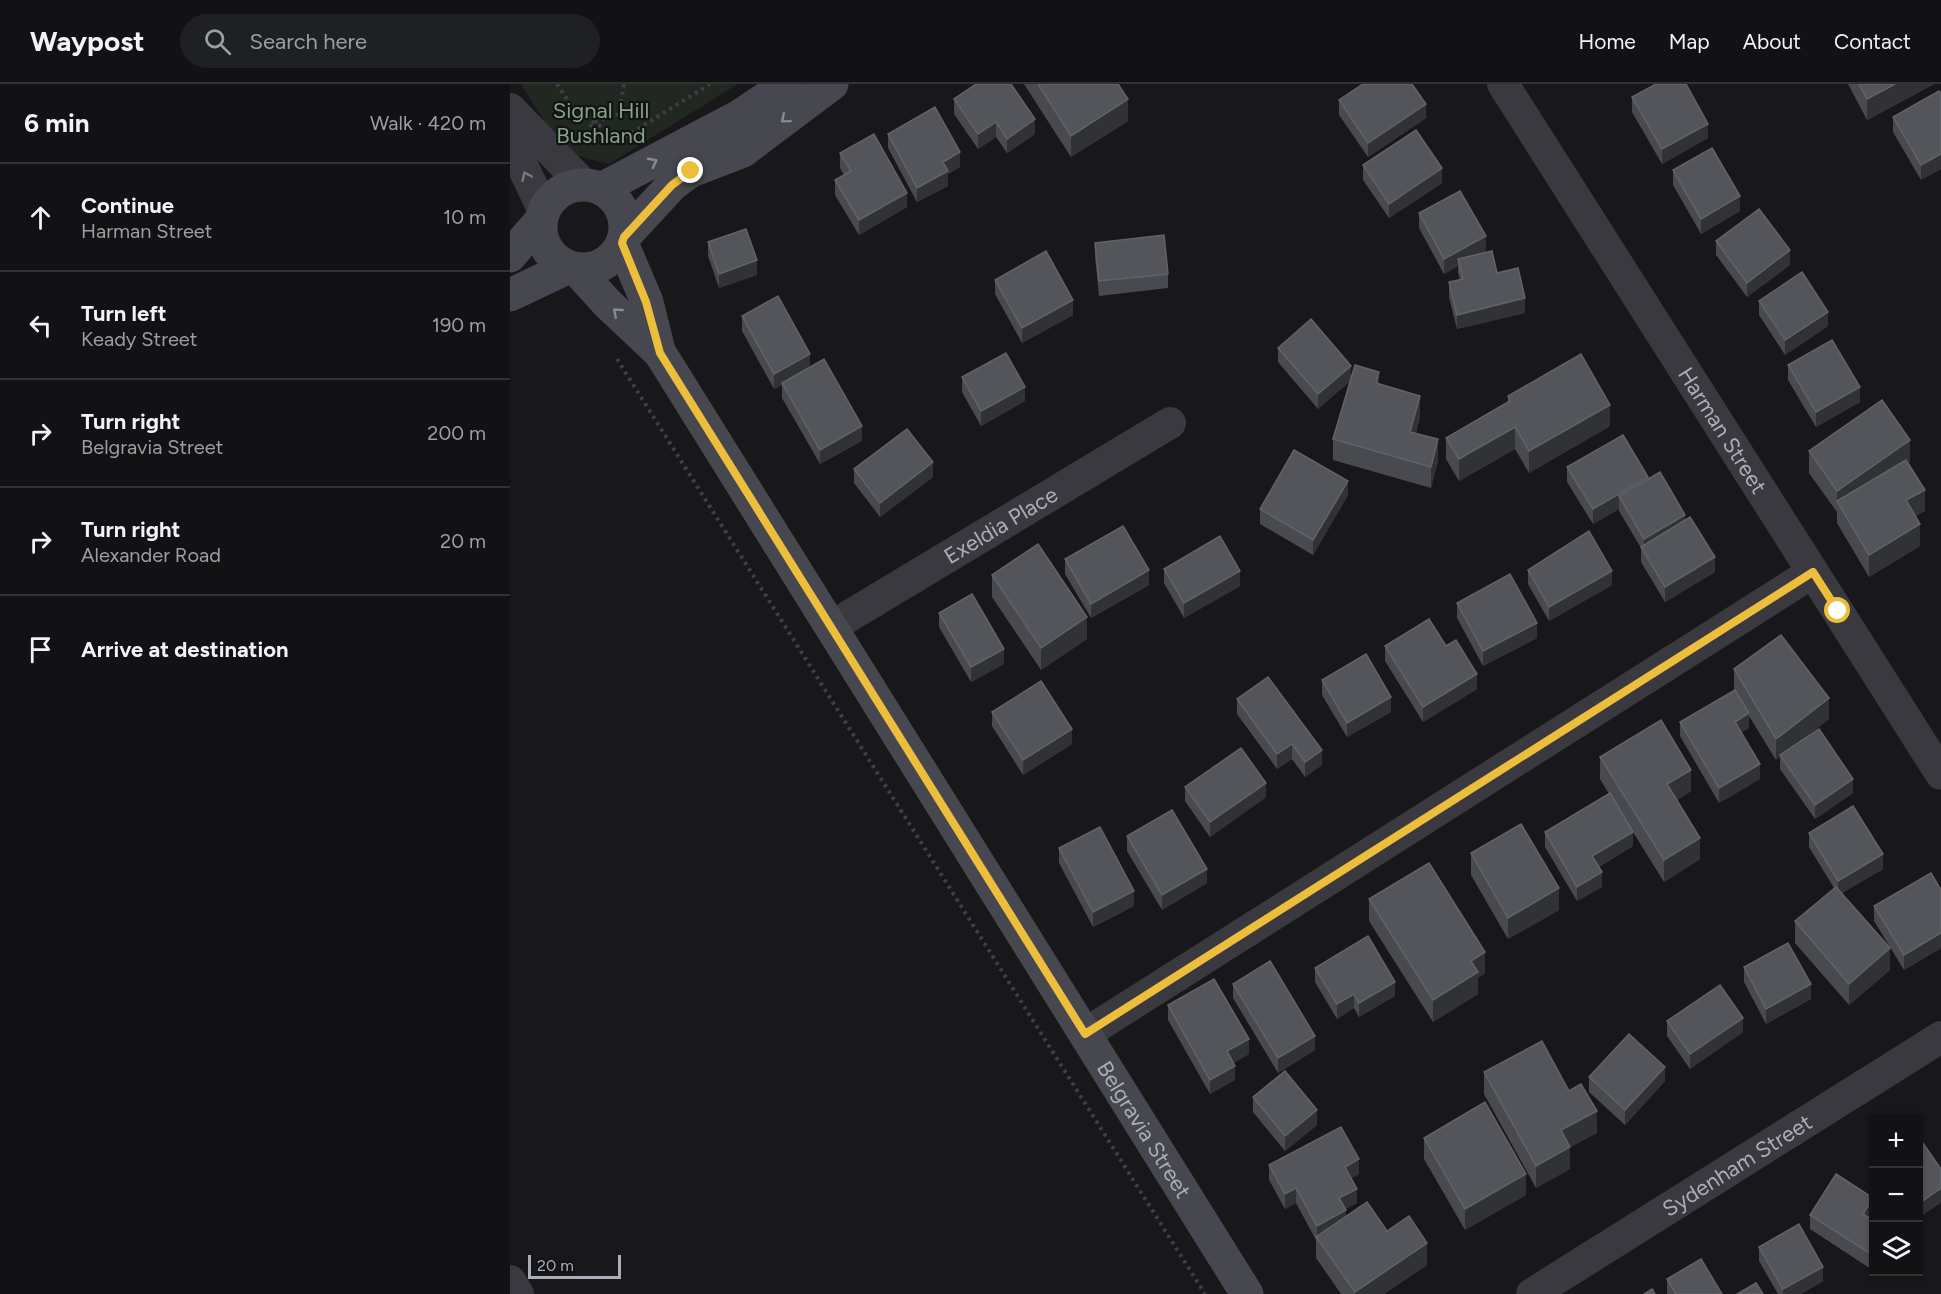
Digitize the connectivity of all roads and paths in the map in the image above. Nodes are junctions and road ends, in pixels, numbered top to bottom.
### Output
1 (557, 84) edge
2 (624, 84) edge
3 (710, 84) edge
4 (787, 84) edge
5 (832, 84) edge
6 (1503, 84) edge
7 (510, 109) edge
8 (593, 122) junction
9 (510, 140) edge
10 (592, 187) junction
11 (542, 216) junction
12 (623, 240) junction
13 (510, 256) edge
14 (572, 268) junction
15 (510, 295) edge
16 (660, 353) junction
17 (616, 357) dead end
18 (1170, 423) dead end
19 (1813, 572) junction
20 (831, 627) junction
21 (1941, 774) edge
22 (1085, 1034) junction
23 (1941, 1037) edge
24 (510, 1281) edge
25 (518, 1294) edge
26 (1205, 1294) edge
27 (1247, 1294) edge
28 (1532, 1294) edge

1 - 8 path
2 - 8 path
3 - 8 path
10 -> 4 street
5 -> 12 street
6 - 19 street, Harman Street
7 - 10 street
11 -> 9 street
10 - 11 street
10 - 12 street
11 - 13 street
11 - 14 street
12 - 14 street
12 - 16 street, Belgravia Street
14 - 15 street
16 -> 14 street, Belgravia Street
16 - 20 street, Belgravia Street
17 - 26 path
18 - 20 street, Exeldia Place
19 - 21 street, Harman Street
19 - 22 street
20 - 22 street, Belgravia Street
22 - 27 street, Belgravia Street
23 - 28 street, Sydenham Street
24 - 25 street

